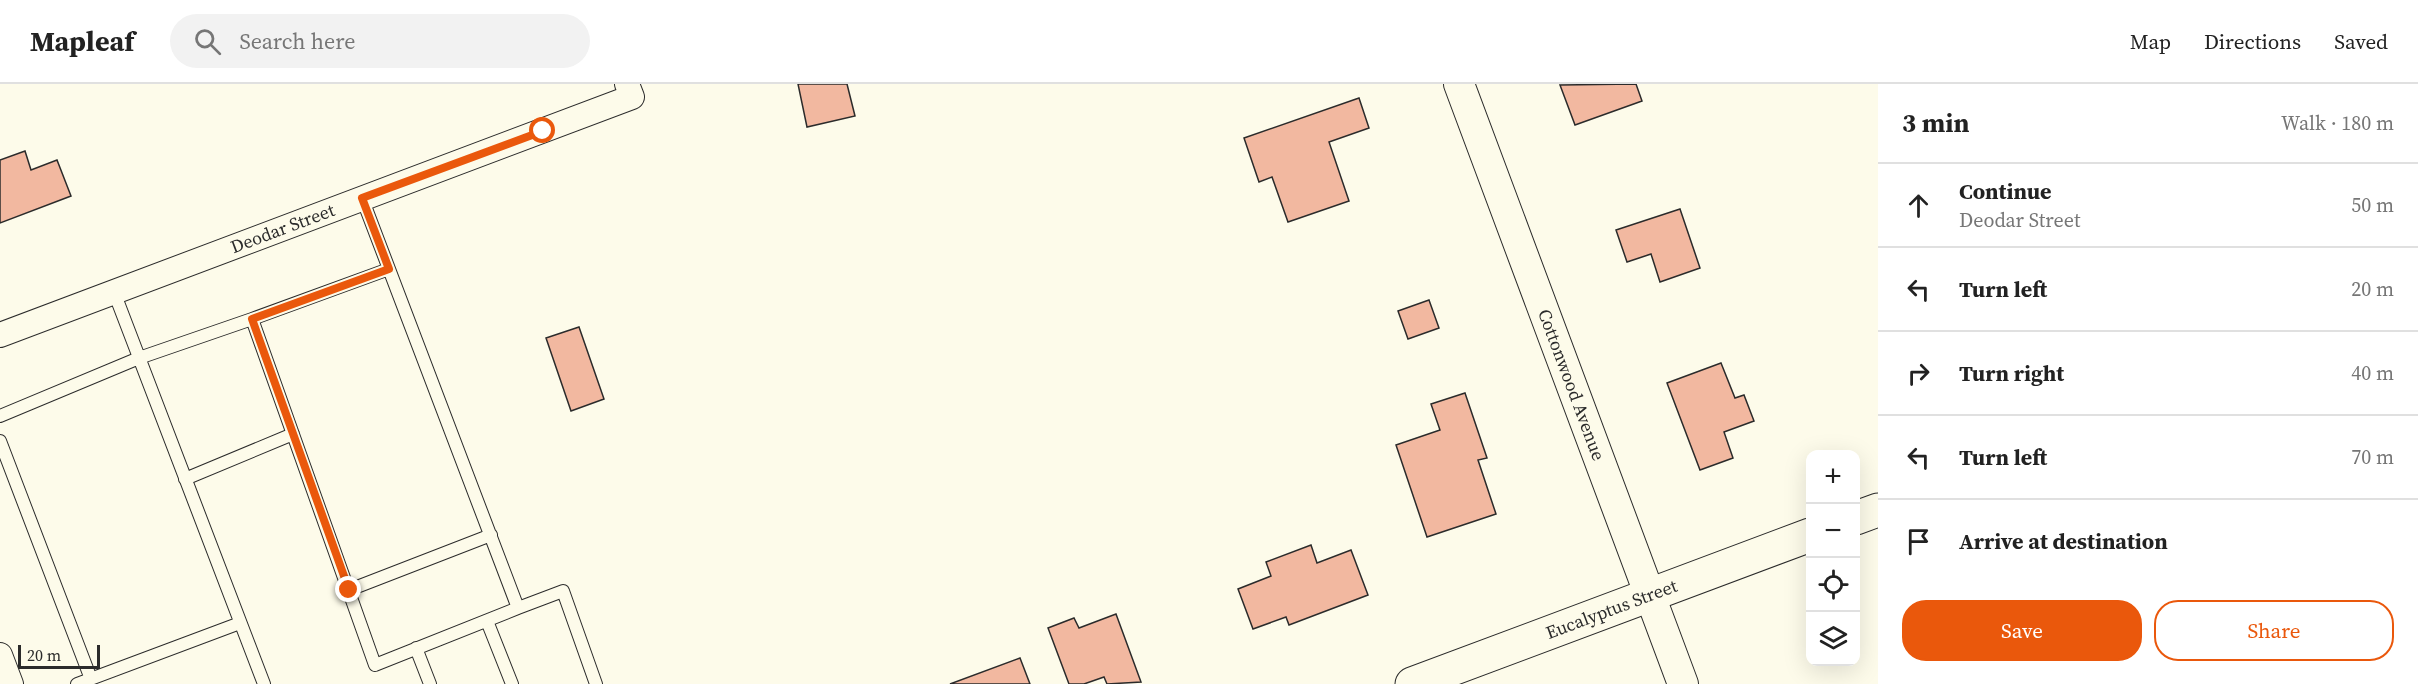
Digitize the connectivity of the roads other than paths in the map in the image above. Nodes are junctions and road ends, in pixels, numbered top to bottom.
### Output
1 (1459, 84) edge
2 (630, 90) edge
3 (362, 198) junction
4 (389, 269) junction
5 (114, 292) junction
6 (252, 319) junction
7 (0, 335) edge
8 (139, 358) junction
9 (0, 416) edge
10 (293, 434) junction
11 (0, 441) edge
12 (186, 479) junction
13 (1878, 510) edge
14 (1860, 517) edge
15 (491, 535) junction
16 (1806, 537) edge
17 (349, 590) junction
18 (1651, 595) junction
19 (518, 608) junction
20 (487, 621) junction
21 (240, 622) junction
22 (416, 648) junction
23 (0, 655) edge
24 (91, 679) junction
25 (11, 684) edge
26 (77, 684) edge
27 (264, 684) edge
28 (430, 684) edge
29 (512, 684) edge
30 (596, 684) edge
31 (1412, 684) edge
32 (1683, 684) edge

1 - 18 street, Cottonwood Avenue
2 - 3 street, Deodar Street
3 - 4 lane
3 - 5 street, Deodar Street
4 - 6 lane
4 - 15 lane
5 - 7 street, Deodar Street
5 - 8 lane
6 - 8 lane
6 - 10 lane
8 - 9 lane
8 - 12 lane
10 - 12 lane
10 - 17 lane
11 - 24 lane
12 - 21 lane
13 - 14 main road
15 - 17 lane
15 - 19 lane
16 - 18 main road, Eucalyptus Street
17 - 22 lane
18 - 31 main road, Eucalyptus Street
18 - 32 street, Cottonwood Avenue
19 - 20 lane
19 - 30 lane
20 - 22 lane
20 - 29 lane
21 - 24 lane
21 - 27 lane
22 - 28 lane
23 - 25 street
24 - 26 lane

